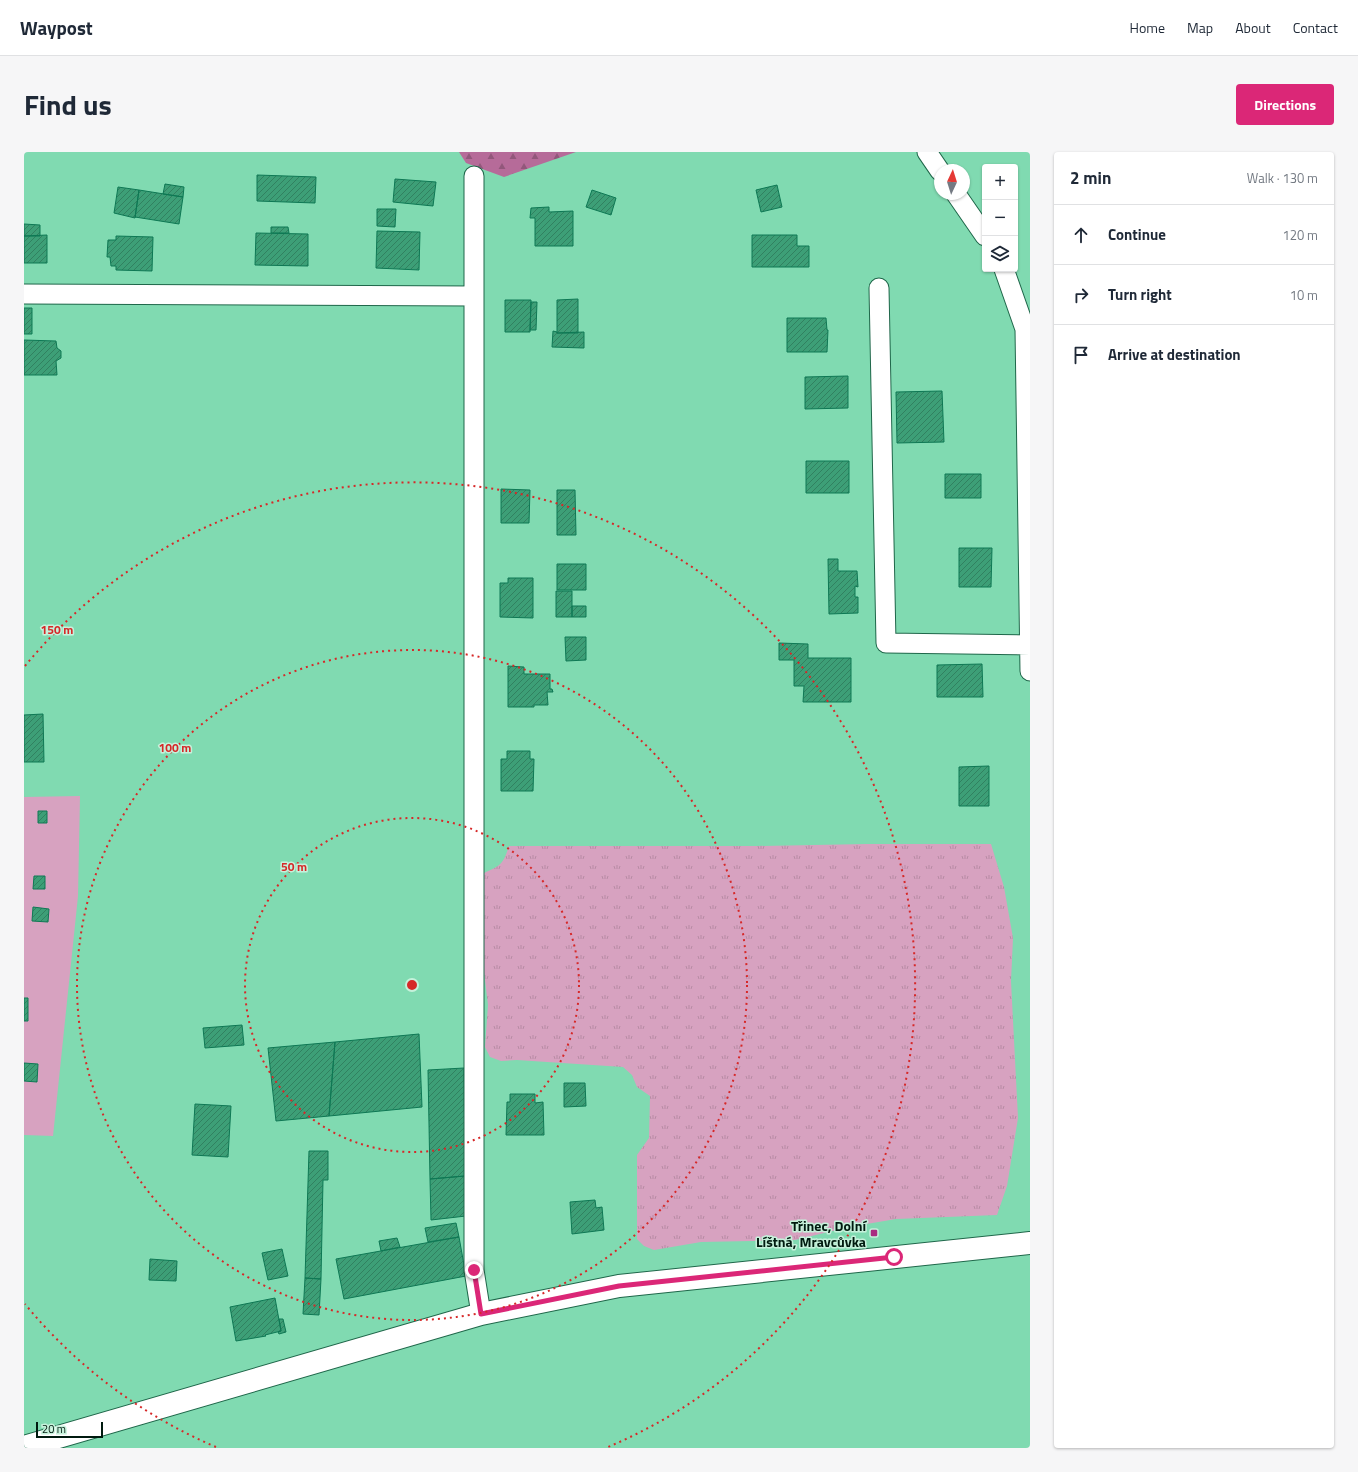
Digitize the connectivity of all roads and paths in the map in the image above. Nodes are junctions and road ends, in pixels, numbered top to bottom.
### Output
1 (927, 152) edge
2 (935, 164) edge
3 (474, 176) dead end
4 (960, 200) edge
5 (982, 232) edge
6 (1005, 272) edge
7 (879, 288) dead end
8 (24, 294) edge
9 (474, 296) junction
10 (1028, 416) edge
11 (1030, 645) edge
12 (1030, 672) edge
13 (1030, 1243) edge
14 (481, 1314) junction
15 (33, 1446) edge

1 - 2 street
3 - 9 street
4 - 5 street
6 - 10 street
7 - 11 street
8 - 9 street
9 - 14 street
10 - 11 street
11 - 12 street
13 - 14 street
14 - 15 street

